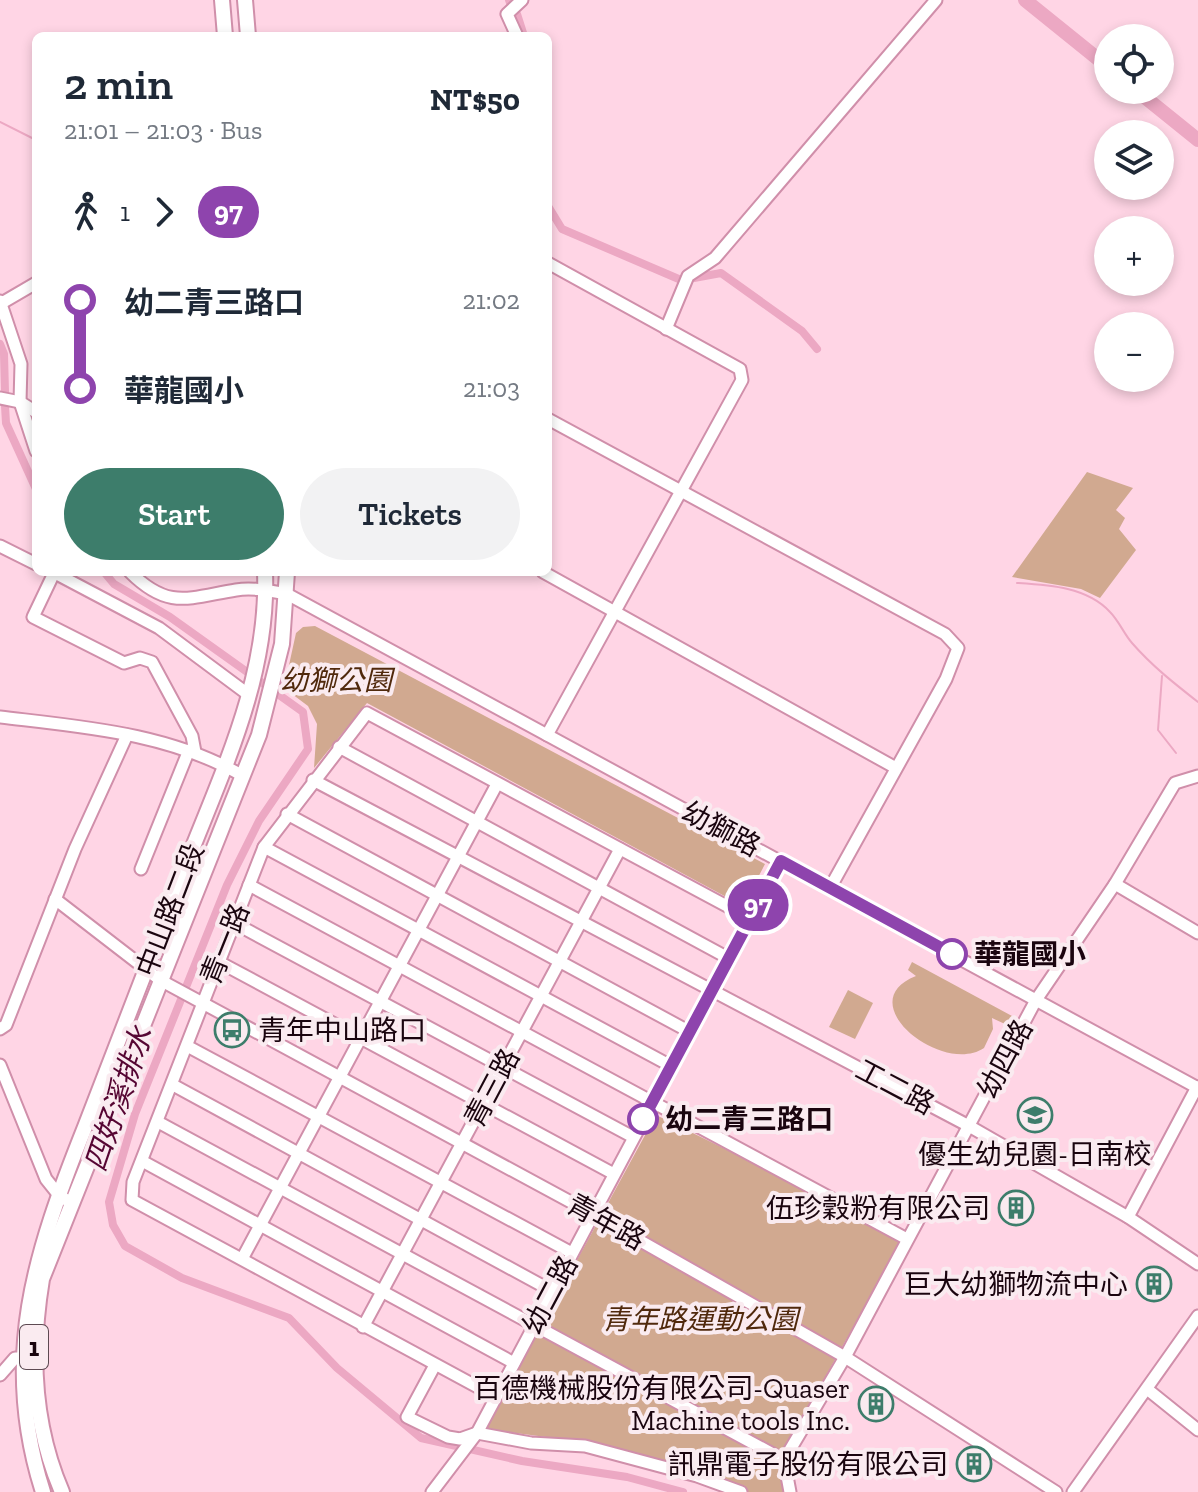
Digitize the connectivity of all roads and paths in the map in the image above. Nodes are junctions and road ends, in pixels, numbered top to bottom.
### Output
1 (222, 0) edge
2 (245, 0) edge
3 (522, 0) edge
4 (936, 0) edge
5 (225, 32) edge
6 (248, 32) edge
7 (515, 32) edge
8 (552, 265) edge
9 (32, 285) edge
10 (0, 303) edge
11 (666, 329) junction
12 (0, 398) edge
13 (20, 402) junction
14 (32, 410) edge
15 (552, 421) edge
16 (32, 439) edge
17 (682, 492) junction
18 (0, 546) edge
19 (32, 562) edge
20 (52, 576) edge
21 (62, 576) edge
22 (134, 576) edge
23 (265, 576) edge
24 (287, 576) edge
25 (550, 576) edge
26 (266, 590) junction
27 (287, 594) junction
28 (617, 612) junction
29 (249, 695) junction
30 (0, 717) edge
31 (127, 735) junction
32 (547, 735) junction
33 (339, 747) junction
34 (192, 751) junction
35 (226, 766) junction
36 (896, 768) junction
37 (243, 776) junction
38 (1197, 776) edge
39 (313, 780) junction
40 (497, 784) junction
41 (287, 814) junction
42 (478, 821) junction
43 (264, 847) junction
44 (620, 849) junction
45 (458, 858) junction
46 (781, 861) junction
47 (141, 869) dead end
48 (1115, 884) junction
49 (249, 885) junction
50 (599, 888) junction
51 (830, 888) junction
52 (439, 895) junction
53 (55, 899) junction
54 (751, 919) junction
55 (234, 923) junction
56 (580, 924) junction
57 (421, 930) junction
58 (1198, 933) edge
59 (730, 959) junction
60 (560, 960) junction
61 (219, 962) junction
62 (400, 966) junction
63 (147, 968) junction
64 (160, 980) junction
65 (713, 990) junction
66 (540, 997) junction
67 (1036, 1000) junction
68 (202, 1002) junction
69 (380, 1002) junction
70 (0, 1029) edge
71 (522, 1032) junction
72 (690, 1032) junction
73 (361, 1037) junction
74 (187, 1046) junction
75 (0, 1065) edge
76 (671, 1066) junction
77 (503, 1067) junction
78 (341, 1077) junction
79 (173, 1085) junction
80 (1198, 1088) edge
81 (651, 1103) junction
82 (483, 1104) junction
83 (319, 1116) junction
84 (158, 1122) junction
85 (969, 1126) junction
86 (633, 1137) junction
87 (463, 1144) junction
88 (300, 1153) junction
89 (142, 1161) junction
90 (614, 1174) junction
91 (441, 1182) junction
92 (281, 1188) junction
93 (58, 1194) junction
94 (72, 1204) junction
95 (593, 1214) junction
96 (1128, 1217) junction
97 (421, 1218) junction
98 (262, 1224) junction
99 (907, 1239) junction
100 (403, 1253) junction
101 (572, 1253) junction
102 (242, 1259) junction
103 (1198, 1264) edge
104 (382, 1291) junction
105 (552, 1291) junction
106 (1198, 1316) edge
107 (533, 1326) junction
108 (363, 1327) junction
109 (845, 1357) junction
110 (15, 1358) junction
111 (34, 1358) junction
112 (514, 1363) junction
113 (435, 1365) junction
114 (0, 1375) edge
115 (1147, 1389) junction
116 (496, 1397) junction
117 (1198, 1430) edge
118 (477, 1433) junction
119 (784, 1460) junction
120 (43, 1492) edge
121 (62, 1492) edge
122 (432, 1492) edge
123 (741, 1492) edge
124 (790, 1492) edge
125 (1056, 1492) edge
126 (1073, 1492) edge

1 - 5 main road
2 - 6 main road
3 - 7 street
4 - 11 street
8 - 11 street
9 - 10 street
10 - 13 street
11 - 17 street
12 - 13 street
13 - 14 street
13 - 16 street
15 - 17 street
17 - 28 street
17 - 36 street
18 - 19 street
20 - 34 street
21 - 29 street
22 - 26 street, 幼獅路
23 - 26 main road, 1
24 - 27 main road, 1
25 - 28 street
26 - 27 street, 幼獅路
26 - 29 main road, 1
27 - 32 street, 幼獅路
27 - 37 main road, 中山路二段 / 1
28 - 32 street
28 - 36 street
29 - 35 main road, 中山路二段 / 1
30 - 31 street
31 - 34 street
31 - 53 street
32 - 46 street, 幼獅路
33 - 39 street, 青一路
33 - 40 street, 青一路
33 - 42 street
34 - 35 street
34 - 47 street
35 - 37 street
35 - 63 main road, 中山路二段 / 1
36 - 51 street
37 - 64 main road, 中山路二段 / 1
38 - 48 street, 幼四路
39 - 41 street, 青一路
39 - 45 street, 工二路
40 - 42 street
40 - 44 street
41 - 43 street, 青一路
41 - 52 street
42 - 45 street
42 - 50 street
43 - 49 street, 青一路
43 - 57 street
44 - 50 street, 青三路
44 - 54 street
45 - 52 street
45 - 56 street, 工二路
46 - 51 street, 幼獅路
46 - 54 street, 幼二路
48 - 58 street
48 - 67 street, 幼四路
49 - 55 street, 青一路
49 - 62 street
50 - 56 street, 青三路
50 - 59 street
51 - 67 street, 幼獅路
52 - 57 street
52 - 60 street
53 - 63 street, 青年路
53 - 70 street
54 - 59 street, 幼二路
55 - 61 street, 青一路
55 - 69 street
56 - 60 street, 青三路
56 - 65 street, 工二路
57 - 62 street
57 - 66 street
59 - 65 street, 幼二路
60 - 66 street, 青三路
60 - 72 street
61 - 68 street, 青一路
61 - 73 street
62 - 69 street
62 - 71 street
63 - 64 street, 青年路
63 - 93 main road, 中山路二段 / 1
64 - 68 street, 青年路
64 - 94 main road, 中山路二段 / 1
65 - 72 street, 幼二路
65 - 85 street, 工二路
66 - 71 street, 青三路
66 - 76 street
67 - 80 street, 幼獅路
67 - 85 street, 幼四路
68 - 74 street, 青一路
68 - 78 street, 青年路
69 - 73 street
69 - 77 street
71 - 77 street, 青三路
71 - 81 street
72 - 76 street, 幼二路
73 - 78 street
73 - 82 street
74 - 79 street, 青一路
74 - 83 street
75 - 93 street
76 - 81 street, 幼二路
77 - 82 street, 青三路
77 - 86 street
78 - 83 street
78 - 87 street, 青年路
79 - 84 street, 青一路
79 - 88 street
80 - 96 street
81 - 86 street, 幼二路
81 - 99 street
82 - 87 street, 青三路
82 - 90 street
83 - 88 street
83 - 91 street
84 - 89 street, 青一路
84 - 92 street
85 - 96 street, 工二路
85 - 99 street, 幼四路
86 - 90 street, 幼二路
87 - 91 street, 青三路
87 - 95 street, 青年路
88 - 92 street
88 - 97 street
89 - 98 street
89 - 102 street, 青一路
90 - 95 street, 幼二路
91 - 97 street, 青三路
91 - 101 street
92 - 98 street
92 - 100 street
93 - 94 street
93 - 110 main road, 中山路二段 / 1
94 - 111 main road, 中山路二段 / 1
95 - 101 street, 幼二路
95 - 109 street, 青年路
96 - 103 street, 工二路
97 - 100 street, 青三路
97 - 105 street
98 - 102 street
98 - 104 street
99 - 109 street, 幼四路
100 - 104 street, 青三路
100 - 107 street
101 - 105 street, 幼二路
102 - 108 street
104 - 108 street, 青三路
104 - 112 street
105 - 107 street, 幼二路
106 - 115 street
107 - 112 street, 幼二路
107 - 119 street
108 - 113 street
109 - 119 street, 幼四路
109 - 125 street, 青年路
110 - 111 street
110 - 114 street
110 - 120 main road, 中山路二段 / 1
111 - 121 main road, 中山路二段 / 1
112 - 116 street, 幼二路
113 - 116 street
113 - 118 street
115 - 117 street
115 - 126 street
116 - 118 street, 幼二路
118 - 122 street, 幼二路
118 - 123 street
119 - 124 street

